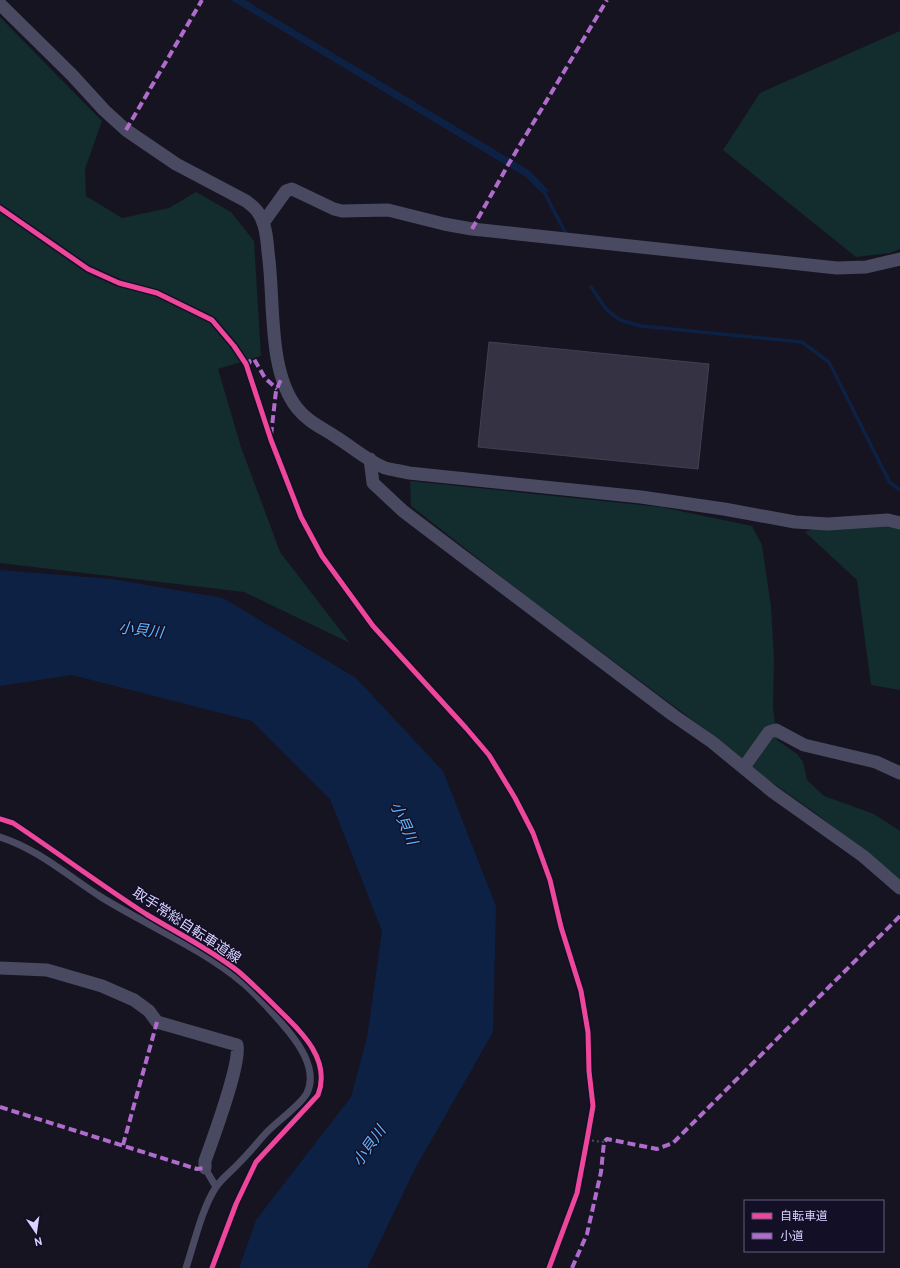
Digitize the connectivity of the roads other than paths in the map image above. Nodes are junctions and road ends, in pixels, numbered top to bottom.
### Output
1 (0, 4) edge
2 (263, 224) junction
3 (900, 259) edge
4 (370, 460) junction
5 (900, 523) edge
6 (744, 767) junction
7 (900, 773) edge
8 (0, 837) edge
9 (900, 888) edge
10 (0, 968) edge
11 (205, 1168) joint
12 (216, 1187) junction
13 (186, 1268) edge

1 - 2 street
2 - 3 street
2 - 4 street
4 - 5 street
4 - 6 street
6 - 7 street
6 - 9 street
8 - 12 lane
10 - 11 street
11 - 12 lane
12 - 13 lane

